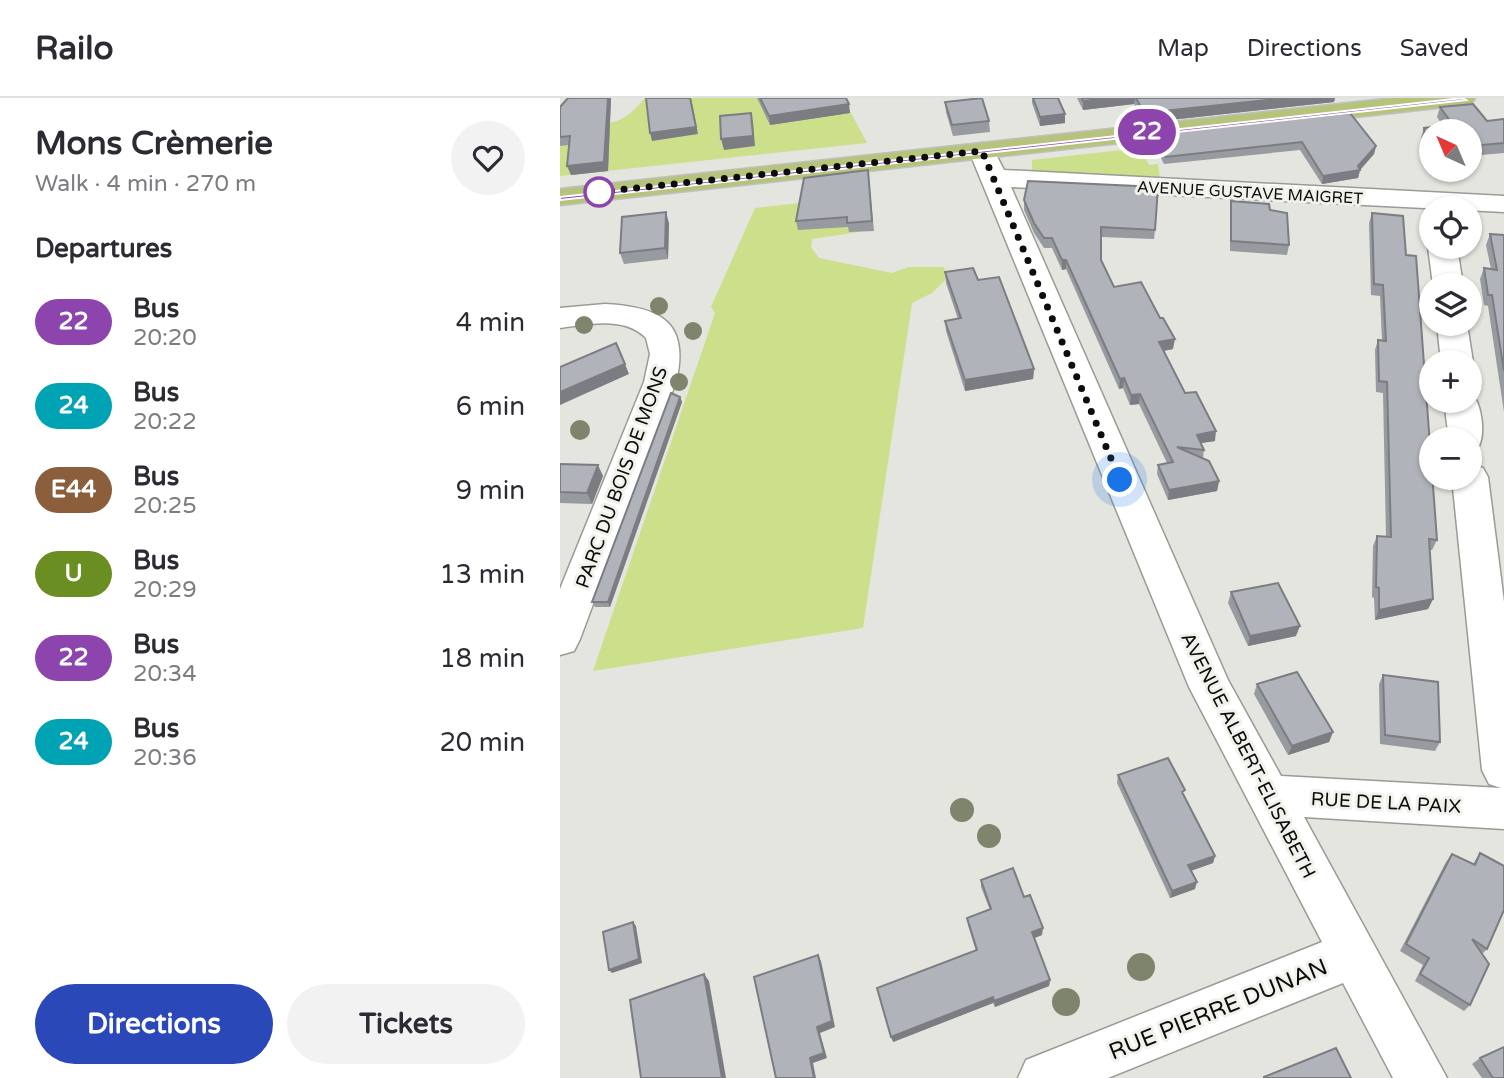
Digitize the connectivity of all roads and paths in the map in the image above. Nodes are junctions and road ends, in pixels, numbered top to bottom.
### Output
1 (1463, 98) edge
2 (989, 165) junction
3 (560, 197) edge
4 (1419, 203) edge
5 (1482, 204) edge
6 (1504, 204) edge
7 (560, 318) edge
8 (1472, 490) edge
9 (560, 639) edge
10 (1504, 770) edge
11 (1267, 795) junction
12 (1504, 809) edge
13 (1352, 956) junction
14 (1045, 1078) edge
15 (1421, 1078) edge

1 - 2 main road
2 - 3 main road
2 - 4 street, AVENUE GUSTAVE MAIGRET
2 - 11 street, AVENUE ALBERT-ELISABETH
5 - 6 street, AVENUE GUSTAVE MAIGRET
7 - 9 street, PARC DU BOIS DE MONS
8 - 10 street
11 - 12 street, RUE DE LA PAIX
11 - 13 street, AVENUE ALBERT-ELISABETH
13 - 14 street, RUE PIERRE DUNAN
13 - 15 street, AVENUE ALBERT-ELISABETH

